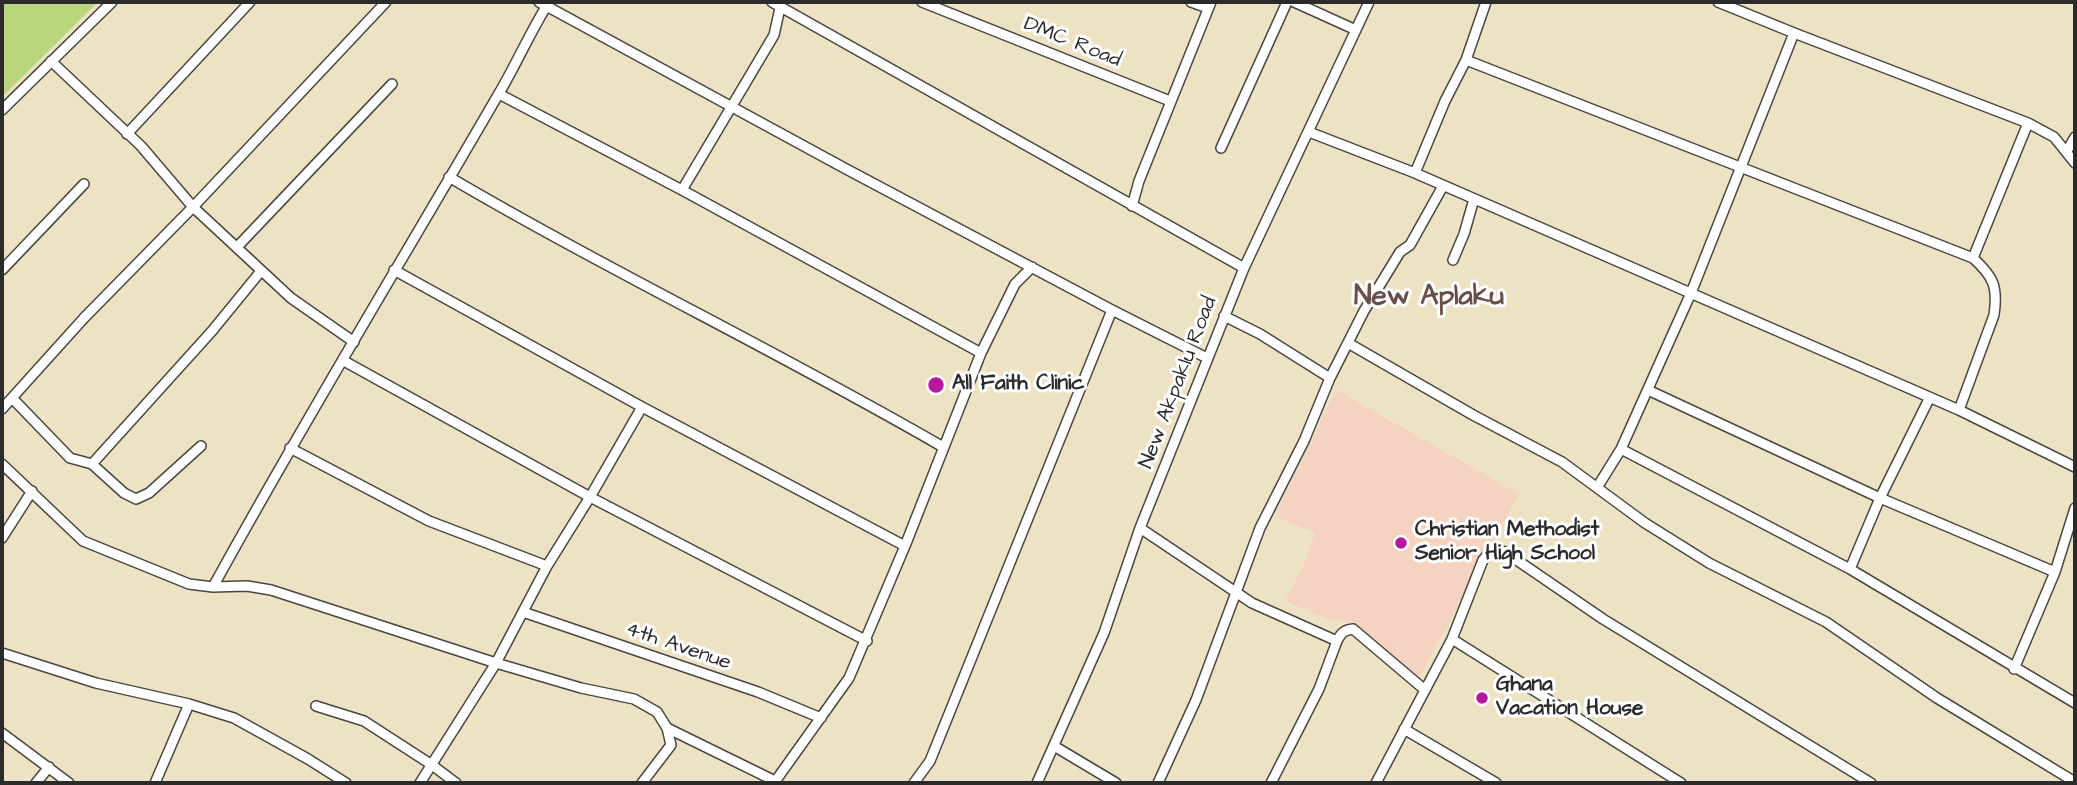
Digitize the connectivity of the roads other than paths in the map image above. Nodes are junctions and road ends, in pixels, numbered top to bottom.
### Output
1 (112, 2) edge
2 (250, 2) edge
3 (386, 2) edge
4 (772, 2) edge
5 (922, 2) edge
6 (1191, 2) edge
7 (1287, 2) edge
8 (1294, 2) edge
9 (1369, 2) edge
10 (1486, 2) edge
11 (1718, 2) edge
12 (545, 3) edge
13 (1210, 5) edge
14 (780, 8) junction
15 (1356, 30) junction
16 (1794, 33) junction
17 (1466, 60) junction
18 (51, 61) junction
19 (392, 84) dead end
20 (499, 94) junction
21 (1170, 101) junction
22 (730, 107) junction
23 (2, 110) edge
24 (2028, 123) junction
25 (1309, 132) junction
26 (127, 134) junction
27 (2075, 137) edge
28 (1221, 148) dead end
29 (2067, 151) junction
30 (2075, 163) edge
31 (1740, 167) junction
32 (1415, 173) junction
33 (449, 177) junction
34 (84, 184) dead end
35 (1443, 186) junction
36 (682, 190) junction
37 (1474, 200) junction
38 (1132, 206) junction
39 (193, 207) junction
40 (237, 246) junction
41 (1973, 258) junction
42 (1453, 260) dead end
43 (1032, 267) junction
44 (1244, 268) junction
45 (2, 270) edge
46 (394, 270) junction
47 (261, 271) junction
48 (1690, 293) junction
49 (1112, 310) junction
50 (1224, 316) junction
51 (354, 342) junction
52 (1348, 342) junction
53 (981, 353) junction
54 (1207, 358) junction
55 (344, 361) junction
56 (1330, 377) junction
57 (1648, 390) junction
58 (13, 398) junction
59 (1929, 399) junction
60 (642, 407) junction
61 (2, 409) edge
62 (1959, 410) junction
63 (201, 446) dead end
64 (943, 447) junction
65 (289, 448) junction
66 (1621, 449) junction
67 (2, 464) edge
68 (92, 464) junction
69 (2075, 467) edge
70 (1598, 486) junction
71 (32, 491) junction
72 (590, 497) junction
73 (1880, 498) junction
74 (2075, 508) edge
75 (1140, 528) junction
76 (2, 538) edge
77 (905, 546) junction
78 (547, 566) junction
79 (1850, 569) junction
80 (2055, 572) junction
81 (213, 587) junction
82 (1237, 591) junction
83 (523, 612) junction
84 (1452, 639) junction
85 (867, 641) junction
86 (1337, 641) junction
87 (2, 653) edge
88 (496, 663) junction
89 (2014, 669) junction
90 (1425, 690) junction
91 (2075, 703) edge
92 (189, 704) junction
93 (316, 706) dead end
94 (821, 718) junction
95 (667, 728) junction
96 (1404, 729) junction
97 (2, 733) edge
98 (1054, 746) junction
99 (432, 765) junction
100 (49, 767) junction
101 (774, 782) edge
102 (1491, 782) edge
103 (2075, 782) edge
104 (36, 783) edge
105 (69, 783) edge
106 (155, 783) edge
107 (346, 783) edge
108 (420, 783) edge
109 (456, 783) edge
110 (642, 783) edge
111 (914, 783) edge
112 (1037, 783) edge
113 (1116, 783) edge
114 (1158, 783) edge
115 (1271, 783) edge
116 (1376, 783) edge
117 (1681, 783) edge
118 (1871, 783) edge

1 - 18 street
2 - 26 street
3 - 39 street
4 - 14 street
5 - 21 street, DMC Road
6 - 13 street
7 - 28 street
8 - 15 street
9 - 15 street, New Akpaklu Road
10 - 17 street
11 - 16 street
12 - 20 street
12 - 22 street
13 - 21 street
14 - 22 street
14 - 38 street
15 - 25 street, New Akpaklu Road
16 - 24 street
16 - 31 street
17 - 31 street
17 - 32 street
18 - 23 street
18 - 26 street
19 - 40 street
20 - 33 street
20 - 36 street
21 - 38 street
22 - 36 street
22 - 43 street
24 - 29 street
24 - 41 street
25 - 32 street
25 - 44 street, New Akpaklu Road
26 - 39 street
27 - 29 street
29 - 30 street
31 - 41 street
31 - 48 street
32 - 35 street
33 - 46 street
33 - 64 street
34 - 45 street
35 - 37 street
35 - 52 street
36 - 53 street
37 - 42 street
37 - 48 street
38 - 44 street
39 - 40 street
39 - 58 street
40 - 47 street
41 - 62 street
43 - 49 street
43 - 53 street
44 - 50 street, New Akpaklu Road
46 - 51 street
46 - 60 street
47 - 51 street
47 - 68 street
48 - 57 street
48 - 59 street
49 - 54 street
49 - 111 street
50 - 54 street, New Akpaklu Road
50 - 56 street
51 - 55 street
52 - 56 street
52 - 70 street
53 - 64 street
54 - 75 street, New Akpaklu Road
55 - 65 street
55 - 72 street
56 - 82 street
57 - 66 street
57 - 73 street
58 - 61 street
58 - 68 street
59 - 62 street
59 - 73 street
60 - 72 street
60 - 77 street
62 - 69 street
63 - 68 street
64 - 77 street
65 - 78 street
65 - 81 street
66 - 70 street
66 - 79 street
67 - 71 street
70 - 103 street
71 - 76 street
71 - 81 street
72 - 78 street
72 - 85 street
73 - 79 street
73 - 80 street
74 - 80 street
75 - 82 street
75 - 98 street, New Akpaklu Road
77 - 85 street
78 - 83 street
79 - 89 street
80 - 89 street
81 - 88 street
82 - 86 street
82 - 114 street
83 - 88 street
83 - 94 street, 4th Avenue
84 - 90 street
84 - 117 street
84 - 118 street
85 - 94 street
86 - 90 street
86 - 115 street
87 - 92 street
88 - 95 street
88 - 99 street
89 - 91 street
90 - 96 street
92 - 106 street
92 - 107 street
93 - 99 street
94 - 101 street
95 - 101 street
95 - 110 street
96 - 102 street
96 - 116 street
97 - 100 street
98 - 112 street, New Akpaklu Road
98 - 113 street
99 - 108 street
99 - 109 street
100 - 104 street
100 - 105 street

